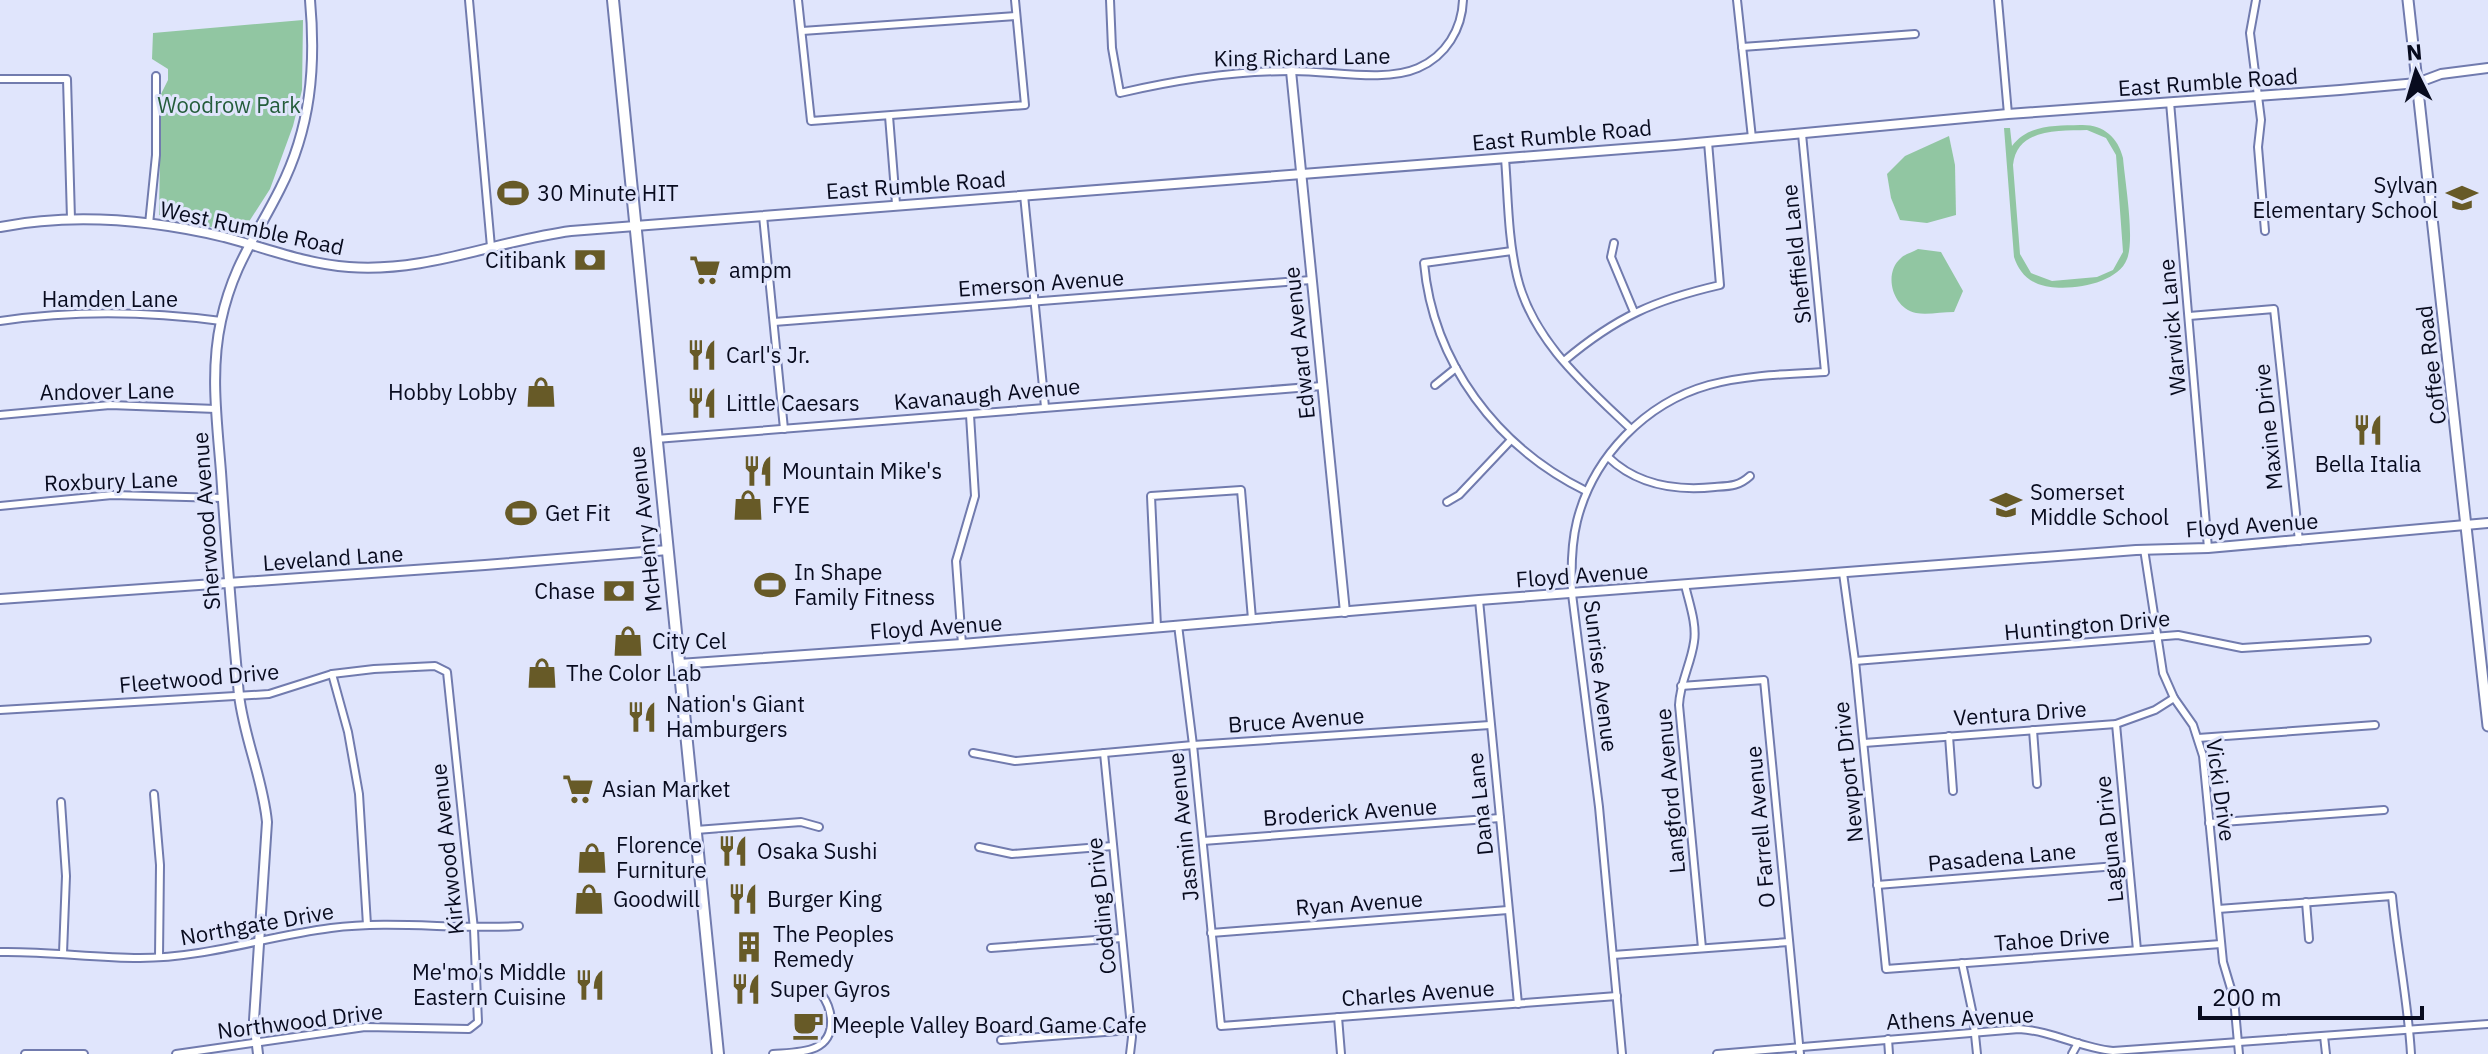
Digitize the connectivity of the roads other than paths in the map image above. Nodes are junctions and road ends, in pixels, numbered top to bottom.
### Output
1 (310, 0) edge
2 (469, 0) edge
3 (613, 0) edge
4 (798, 0) edge
5 (1015, 0) edge
6 (1110, 0) edge
7 (1463, 0) edge
8 (1737, 0) edge
9 (1998, 0) edge
10 (2256, 0) edge
11 (2408, 0) edge
12 (1016, 16) junction
13 (802, 31) junction
14 (1915, 34) dead end
15 (1742, 47) junction
16 (2488, 68) edge
17 (1291, 71) junction
18 (156, 76) dead end
19 (0, 79) edge
20 (2417, 83) junction
21 (2258, 97) junction
22 (2170, 102) junction
23 (2008, 114) junction
24 (889, 116) junction
25 (1802, 134) junction
26 (1752, 138) junction
27 (1708, 142) junction
28 (1505, 158) junction
29 (1300, 174) junction
30 (1024, 195) junction
31 (896, 204) junction
32 (763, 216) junction
33 (71, 219) junction
34 (149, 224) junction
35 (636, 226) junction
36 (0, 227) edge
37 (2265, 231) dead end
38 (1614, 243) dead end
39 (248, 244) junction
40 (491, 247) junction
41 (1512, 251) junction
42 (1311, 280) junction
43 (1035, 302) junction
44 (1634, 312) junction
45 (2189, 316) junction
46 (0, 321) edge
47 (221, 321) junction
48 (774, 322) junction
49 (1564, 361) junction
50 (1456, 368) junction
51 (1825, 372) joint
52 (1435, 385) dead end
53 (1322, 386) junction
54 (1045, 407) junction
55 (216, 409) junction
56 (0, 415) edge
57 (970, 415) junction
58 (784, 429) junction
59 (1631, 429) junction
60 (656, 439) junction
61 (1511, 440) junction
62 (1608, 457) junction
63 (1750, 476) dead end
64 (1586, 491) junction
65 (223, 498) junction
66 (1447, 502) dead end
67 (0, 506) edge
68 (2488, 523) edge
69 (2467, 525) junction
70 (2299, 541) junction
71 (2208, 548) junction
72 (2144, 549) junction
73 (668, 550) junction
74 (1843, 573) junction
75 (228, 583) junction
76 (1685, 585) junction
77 (1572, 594) junction
78 (0, 599) edge
79 (1479, 600) junction
80 (1345, 612) junction
81 (1252, 619) junction
82 (1178, 625) junction
83 (1157, 627) junction
84 (2156, 638) junction
85 (2367, 640) dead end
86 (962, 644) junction
87 (1855, 661) junction
88 (679, 664) junction
89 (445, 669) joint
90 (332, 674) junction
91 (1681, 686) junction
92 (239, 695) junction
93 (2174, 698) junction
94 (0, 710) edge
95 (2116, 724) junction
96 (1490, 725) junction
97 (2375, 725) dead end
98 (2488, 726) edge
99 (2033, 730) junction
100 (1949, 736) junction
101 (2198, 738) junction
102 (1864, 743) junction
103 (1193, 745) junction
104 (973, 753) dead end
105 (1104, 753) junction
106 (2037, 784) dead end
107 (1953, 791) dead end
108 (154, 794) dead end
109 (61, 802) dead end
110 (2384, 810) dead end
111 (1500, 818) junction
112 (2209, 823) junction
113 (819, 827) dead end
114 (696, 830) junction
115 (1203, 841) junction
116 (1113, 846) junction
117 (979, 847) dead end
118 (2129, 865) junction
119 (1877, 885) junction
120 (2306, 902) junction
121 (2218, 909) junction
122 (1508, 910) junction
123 (367, 925) junction
124 (519, 926) dead end
125 (474, 929) junction
126 (1211, 933) junction
127 (1122, 938) junction
128 (2309, 939) dead end
129 (1789, 942) junction
130 (259, 943) junction
131 (2221, 944) junction
132 (991, 948) dead end
133 (1702, 948) junction
134 (2137, 950) junction
135 (0, 952) edge
136 (63, 953) junction
137 (1613, 955) junction
138 (159, 957) junction
139 (1962, 963) junction
140 (1886, 969) joint
141 (822, 995) dead end
142 (1617, 996) junction
143 (1518, 1004) junction
144 (1338, 1017) junction
145 (2488, 1024) edge
146 (476, 1025) joint
147 (1221, 1026) joint
148 (1131, 1030) junction
149 (2410, 1030) junction
150 (1974, 1032) junction
151 (2324, 1036) junction
152 (1888, 1039) junction
153 (1001, 1040) dead end
154 (2078, 1043) junction
155 (2238, 1043) junction
156 (257, 1049) edge
157 (1800, 1050) edge
158 (2153, 1052) edge
159 (1717, 1053) edge
160 (25, 1054) edge
161 (84, 1054) edge
162 (176, 1054) edge
163 (718, 1054) edge
164 (773, 1054) edge
165 (1130, 1054) edge
166 (1341, 1054) edge
167 (1622, 1054) edge
168 (1889, 1054) edge
169 (1977, 1054) edge
170 (2072, 1054) edge
171 (2239, 1054) edge
172 (2326, 1054) edge
173 (2411, 1054) edge

1 - 39 street, Sherwood Avenue
2 - 40 street
3 - 35 main road, McHenry Avenue
4 - 13 street
5 - 12 street
6 - 17 street, King Richard Lane
7 - 17 street, King Richard Lane
8 - 15 street
9 - 23 street
10 - 21 street
11 - 20 main road, Coffee Road
12 - 13 street
12 - 24 street
13 - 24 street
14 - 15 street
15 - 26 street
16 - 20 street, East Rumble Road
17 - 29 street, Edward Avenue
18 - 34 street
19 - 33 street
20 - 21 street, East Rumble Road
20 - 69 main road, Coffee Road
21 - 22 street, East Rumble Road
21 - 37 street
22 - 23 street, East Rumble Road
22 - 45 street, Warwick Lane
23 - 25 street, East Rumble Road
24 - 31 street
25 - 26 street, East Rumble Road
25 - 51 street, Sheffield Lane
26 - 27 street, East Rumble Road
27 - 28 street, East Rumble Road
27 - 44 street
28 - 29 street, East Rumble Road
28 - 41 street
29 - 30 street, East Rumble Road
29 - 42 street, Edward Avenue
30 - 31 street, East Rumble Road
30 - 43 street
31 - 32 street, East Rumble Road
32 - 35 street, East Rumble Road
32 - 48 street
33 - 34 street, West Rumble Road
33 - 36 street, West Rumble Road
34 - 39 street, West Rumble Road
35 - 40 street, West Rumble Road
35 - 60 main road, McHenry Avenue
38 - 44 street
39 - 40 street, West Rumble Road
39 - 47 street, Sherwood Avenue
41 - 49 street
41 - 50 street
42 - 43 street, Emerson Avenue
42 - 53 street, Edward Avenue
43 - 48 street, Emerson Avenue
43 - 54 street
44 - 49 street
45 - 70 street, Maxine Drive
45 - 71 street, Warwick Lane
46 - 47 street, Hamden Lane
47 - 55 street, Sherwood Avenue
48 - 58 street
49 - 59 street
50 - 52 street
50 - 61 street
51 - 59 street, Sunrise Avenue
53 - 54 street, Kavanaugh Avenue
53 - 80 street, Edward Avenue
54 - 57 street, Kavanaugh Avenue
55 - 56 street, Andover Lane
55 - 65 street, Sherwood Avenue
57 - 58 street, Kavanaugh Avenue
57 - 86 street
58 - 60 street, Kavanaugh Avenue
59 - 62 street, Sunrise Avenue
60 - 73 main road, McHenry Avenue
61 - 64 street
61 - 66 street
62 - 63 street
62 - 64 street, Sunrise Avenue
64 - 77 street, Sunrise Avenue
65 - 67 street, Roxbury Lane
65 - 75 street, Sherwood Avenue
68 - 69 street, Floyd Avenue
69 - 70 street, Floyd Avenue
69 - 98 main road, Coffee Road
70 - 71 street, Floyd Avenue
71 - 72 street, Floyd Avenue
72 - 74 street, Floyd Avenue
72 - 84 street, Vicki Drive
73 - 75 street, Leveland Lane
73 - 88 main road, McHenry Avenue
74 - 76 street, Floyd Avenue
74 - 87 street, Newport Drive
75 - 78 street, Leveland Lane
75 - 92 street, Sherwood Avenue
76 - 77 street, Floyd Avenue
76 - 91 street, Langford Avenue
77 - 79 street, Floyd Avenue
77 - 137 street, Sunrise Avenue
79 - 80 street, Floyd Avenue
79 - 96 street, Dana Lane
80 - 81 street, Floyd Avenue
81 - 82 street, Floyd Avenue
81 - 83 street
82 - 83 street, Floyd Avenue
82 - 103 street, Jasmin Avenue
83 - 86 street, Floyd Avenue
84 - 85 street, Huntington Drive
84 - 87 street, Huntington Drive
84 - 93 street, Vicki Drive
86 - 88 street, Floyd Avenue
87 - 102 street, Newport Drive
88 - 114 main road, McHenry Avenue
89 - 90 street, Fleetwood Drive
89 - 125 street, Kirkwood Avenue
90 - 92 street, Fleetwood Drive
90 - 123 street
91 - 129 street, O Farrell Avenue
91 - 133 street, Langford Avenue
92 - 94 street, Fleetwood Drive
92 - 130 street, Sherwood Avenue
93 - 95 street, Ventura Drive
93 - 101 street, Vicki Drive
95 - 99 street, Ventura Drive
95 - 118 street, Laguna Drive
96 - 103 street, Bruce Avenue
96 - 111 street, Dana Lane
97 - 101 street
99 - 100 street, Ventura Drive
99 - 106 street
100 - 102 street, Ventura Drive
100 - 107 street
101 - 112 street, Vicki Drive
102 - 119 street, Newport Drive
103 - 105 street, Bruce Avenue
103 - 115 street, Jasmin Avenue
104 - 105 street, Bruce Avenue
105 - 116 street, Codding Drive
108 - 138 street
109 - 136 street
110 - 112 street
111 - 115 street, Broderick Avenue
111 - 122 street, Dana Lane
112 - 121 street, Vicki Drive
113 - 114 street
114 - 163 main road, McHenry Avenue
115 - 126 street, Jasmin Avenue
116 - 117 street
116 - 127 street, Codding Drive
118 - 119 street, Pasadena Lane
118 - 134 street, Laguna Drive
119 - 140 street, Newport Drive
120 - 121 street
120 - 128 street
120 - 149 street
121 - 131 street, Vicki Drive
122 - 126 street, Ryan Avenue
122 - 143 street, Dana Lane
123 - 125 street, Northgate Drive
123 - 130 street, Northgate Drive
124 - 125 street, Northgate Drive
125 - 146 street, Kirkwood Avenue
126 - 147 street, Jasmin Avenue
127 - 132 street
127 - 148 street, Codding Drive
129 - 133 street
129 - 157 street, O Farrell Avenue
130 - 138 street, Northgate Drive
130 - 156 street, Sherwood Avenue
131 - 134 street, Tahoe Drive
131 - 155 street, Vicki Drive
133 - 137 street
134 - 139 street, Tahoe Drive
135 - 136 street, Northgate Drive
136 - 138 street, Northgate Drive
137 - 142 street, Sunrise Avenue
139 - 140 street, Tahoe Drive
139 - 150 street
141 - 164 street
142 - 143 street, Charles Avenue
142 - 167 street, Sunrise Avenue
143 - 144 street, Charles Avenue
144 - 147 street, Charles Avenue
144 - 166 street
145 - 149 street, Athens Avenue
146 - 156 street, Northwood Drive
148 - 153 street
148 - 165 street, Codding Drive
149 - 151 street, Athens Avenue
149 - 173 street
150 - 152 street, Athens Avenue
150 - 154 street, Athens Avenue
150 - 169 street
151 - 155 street, Athens Avenue
151 - 172 street
152 - 157 street, Athens Avenue
152 - 168 street
154 - 158 street, Athens Avenue
154 - 170 street
155 - 158 street, Athens Avenue
155 - 171 street, Vicki Drive
156 - 162 street, Northwood Drive
157 - 159 street, Athens Avenue
160 - 161 street

